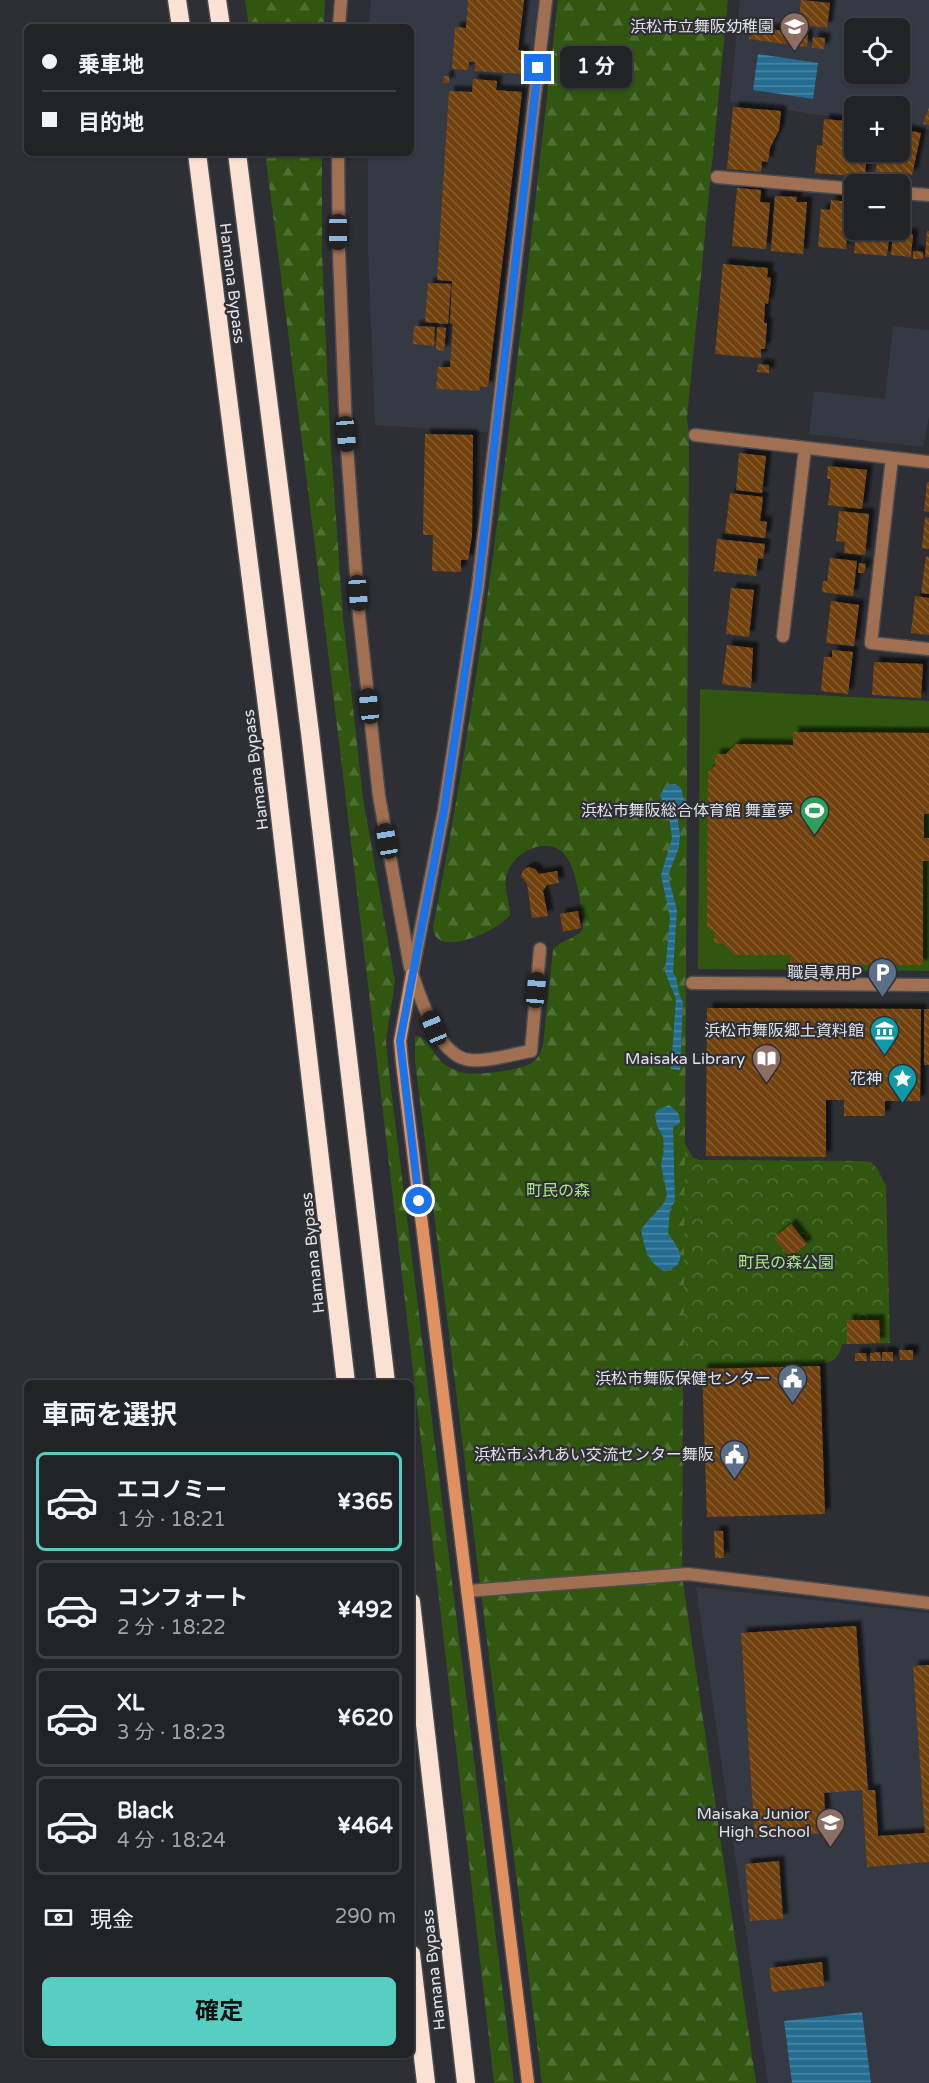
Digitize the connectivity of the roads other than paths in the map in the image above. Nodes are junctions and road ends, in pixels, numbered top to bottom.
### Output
1 (177, 0) edge
2 (217, 0) edge
3 (341, 0) edge
4 (546, 0) edge
5 (181, 24) edge
6 (221, 24) edge
7 (339, 24) edge
8 (197, 156) edge
9 (237, 156) edge
10 (338, 156) edge
11 (717, 177) dead end
12 (844, 188) edge
13 (910, 194) edge
14 (929, 195) edge
15 (695, 435) dead end
16 (804, 448) junction
17 (892, 458) junction
18 (929, 460) edge
19 (783, 636) dead end
20 (929, 649) edge
21 (540, 949) dead end
22 (412, 974) junction
23 (692, 983) dead end
24 (929, 985) edge
25 (346, 1380) edge
26 (386, 1380) edge
27 (467, 1592) junction
28 (929, 1603) edge
29 (414, 1628) edge
30 (414, 1980) edge
31 (426, 2083) edge
32 (466, 2083) edge
33 (528, 2083) edge

1 - 5 highway
2 - 6 highway
3 - 7 street
4 - 22 street
8 - 25 highway, Hamana Bypass
9 - 26 highway, Hamana Bypass
10 - 22 street
11 - 12 street
13 - 14 street
15 - 16 street
16 - 17 street
16 - 19 street
17 - 18 street
17 - 20 street
21 - 22 street
22 - 27 street
23 - 24 street
27 - 28 street
27 - 33 street
29 - 32 highway, Hamana Bypass
30 - 31 highway, Hamana Bypass

